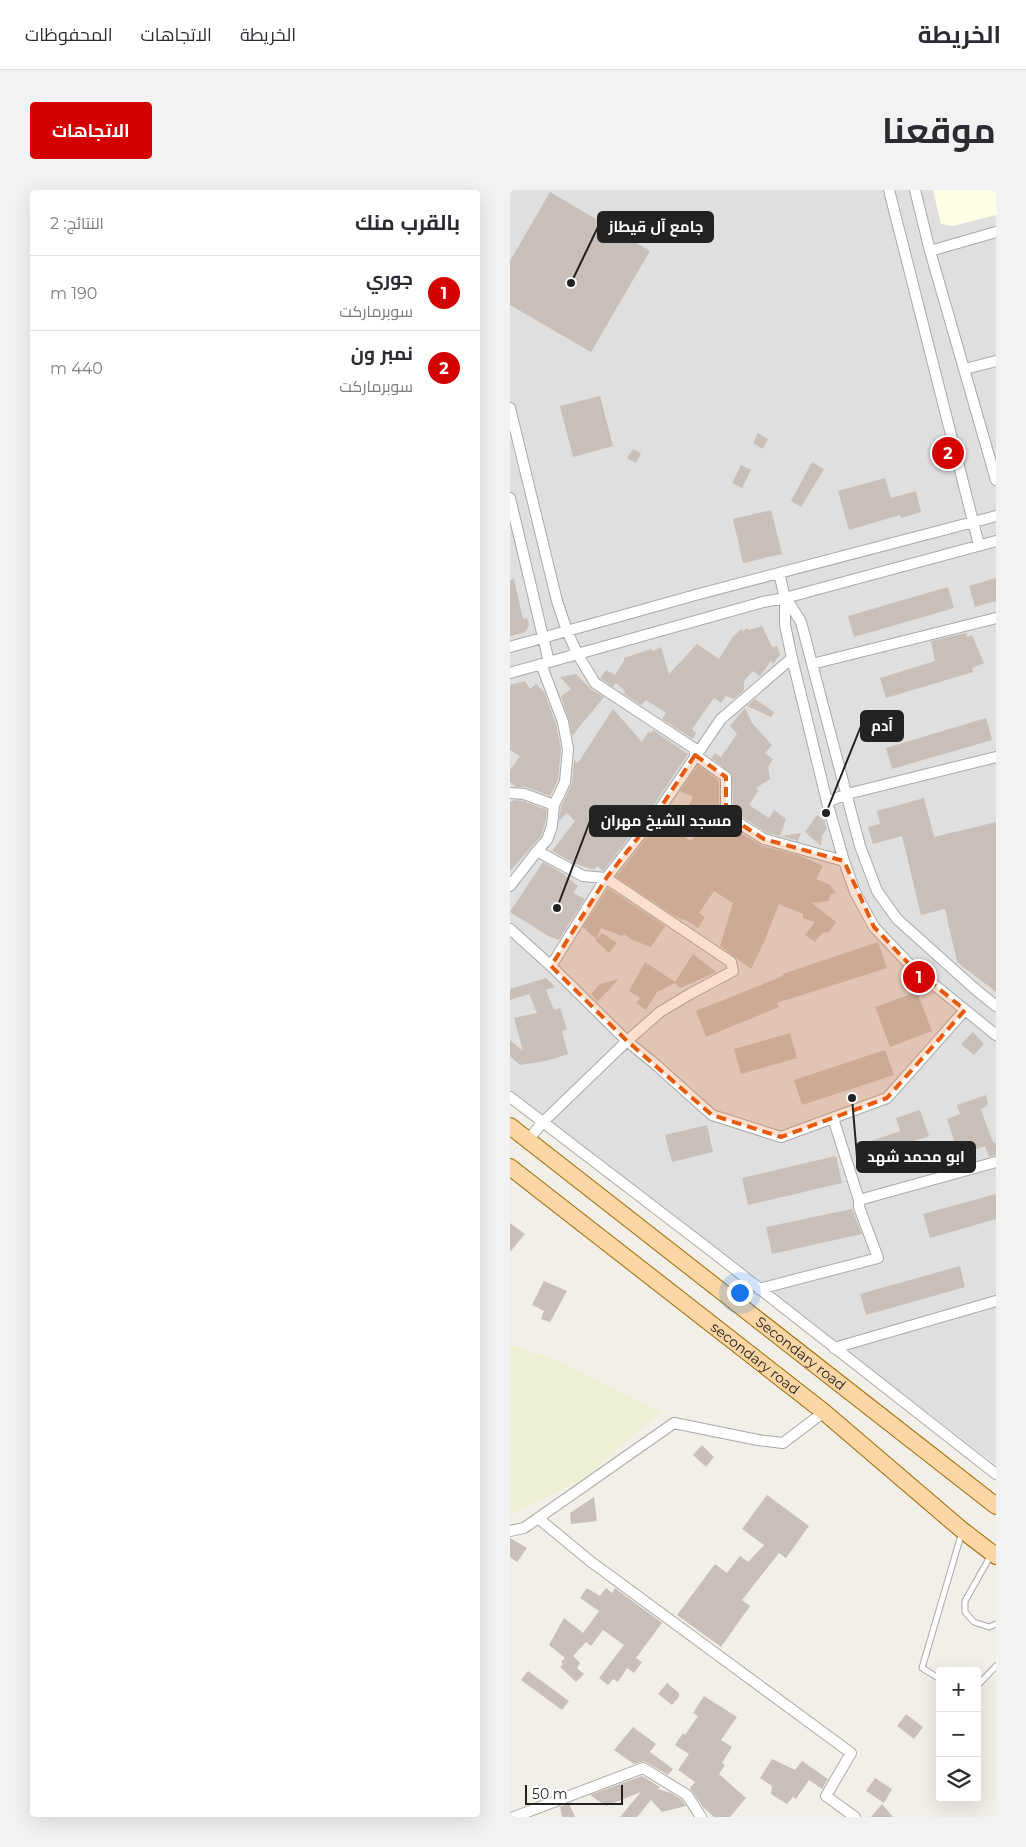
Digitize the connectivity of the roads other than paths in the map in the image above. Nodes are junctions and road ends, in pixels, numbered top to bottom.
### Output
1 (889, 190) edge
2 (915, 190) edge
3 (996, 232) edge
4 (930, 251) junction
5 (996, 361) edge
6 (965, 369) junction
7 (510, 408) edge
8 (996, 480) edge
9 (510, 498) edge
10 (996, 516) edge
11 (973, 521) junction
12 (996, 541) edge
13 (979, 545) junction
14 (779, 573) junction
15 (785, 598) junction
16 (996, 618) edge
17 (567, 631) junction
18 (542, 638) junction
19 (510, 647) edge
20 (578, 655) junction
21 (792, 658) junction
22 (545, 663) junction
23 (812, 664) junction
24 (510, 673) edge
25 (695, 755) junction
26 (996, 757) edge
27 (510, 793) edge
28 (847, 794) junction
29 (827, 802) junction
30 (554, 805) junction
31 (537, 851) junction
32 (844, 861) junction
33 (606, 878) junction
34 (510, 886) edge
35 (510, 929) edge
36 (551, 966) junction
37 (996, 1006) edge
38 (965, 1010) junction
39 (996, 1035) edge
40 (627, 1041) junction
41 (510, 1097) edge
42 (833, 1118) junction
43 (542, 1123) junction
44 (510, 1126) edge
45 (528, 1140) junction
46 (996, 1162) edge
47 (510, 1167) edge
48 (860, 1200) junction
49 (759, 1289) junction
50 (996, 1301) edge
51 (834, 1348) junction
52 (824, 1412) junction
53 (996, 1474) edge
54 (996, 1506) edge
55 (538, 1518) junction
56 (962, 1530) junction
57 (510, 1531) edge
58 (994, 1554) edge
59 (996, 1624) edge
60 (996, 1666) edge
61 (936, 1677) edge
62 (981, 1682) edge
63 (514, 1817) edge
64 (701, 1817) edge
65 (855, 1817) edge

1 - 11 street
2 - 4 street
3 - 4 street
4 - 6 street
5 - 6 street
6 - 8 street
7 - 17 street
9 - 18 street
10 - 11 street
11 - 13 street
11 - 14 street
12 - 13 street
13 - 15 street
14 - 15 street
14 - 17 street
15 - 20 street
15 - 21 street
15 - 23 street
16 - 23 street
17 - 18 street
17 - 20 street
18 - 19 street
18 - 22 street
20 - 22 street
20 - 25 street
21 - 25 street
21 - 29 street
22 - 24 street
22 - 30 street
23 - 28 street
25 - 32 street
25 - 33 street
26 - 28 street
27 - 30 street
28 - 29 street
28 - 37 street
29 - 32 street
30 - 31 street
31 - 33 street
31 - 34 street
32 - 38 street
33 - 36 street
33 - 40 street
35 - 36 street
36 - 40 street
38 - 39 street
38 - 42 street
40 - 42 street
40 - 43 street
41 - 43 street
42 - 48 street
43 - 45 street
43 - 49 street
44 - 45 main road, Secondary road
45 - 54 main road, Secondary road
46 - 48 street
47 - 52 main road, secondary road
48 - 49 street
49 - 51 street
50 - 51 street
51 - 53 street
52 - 55 street
52 - 56 main road, secondary road
55 - 57 street
55 - 65 street
56 - 58 main road, secondary road
56 - 61 lane
58 - 59 lane
60 - 62 lane
63 - 64 street

